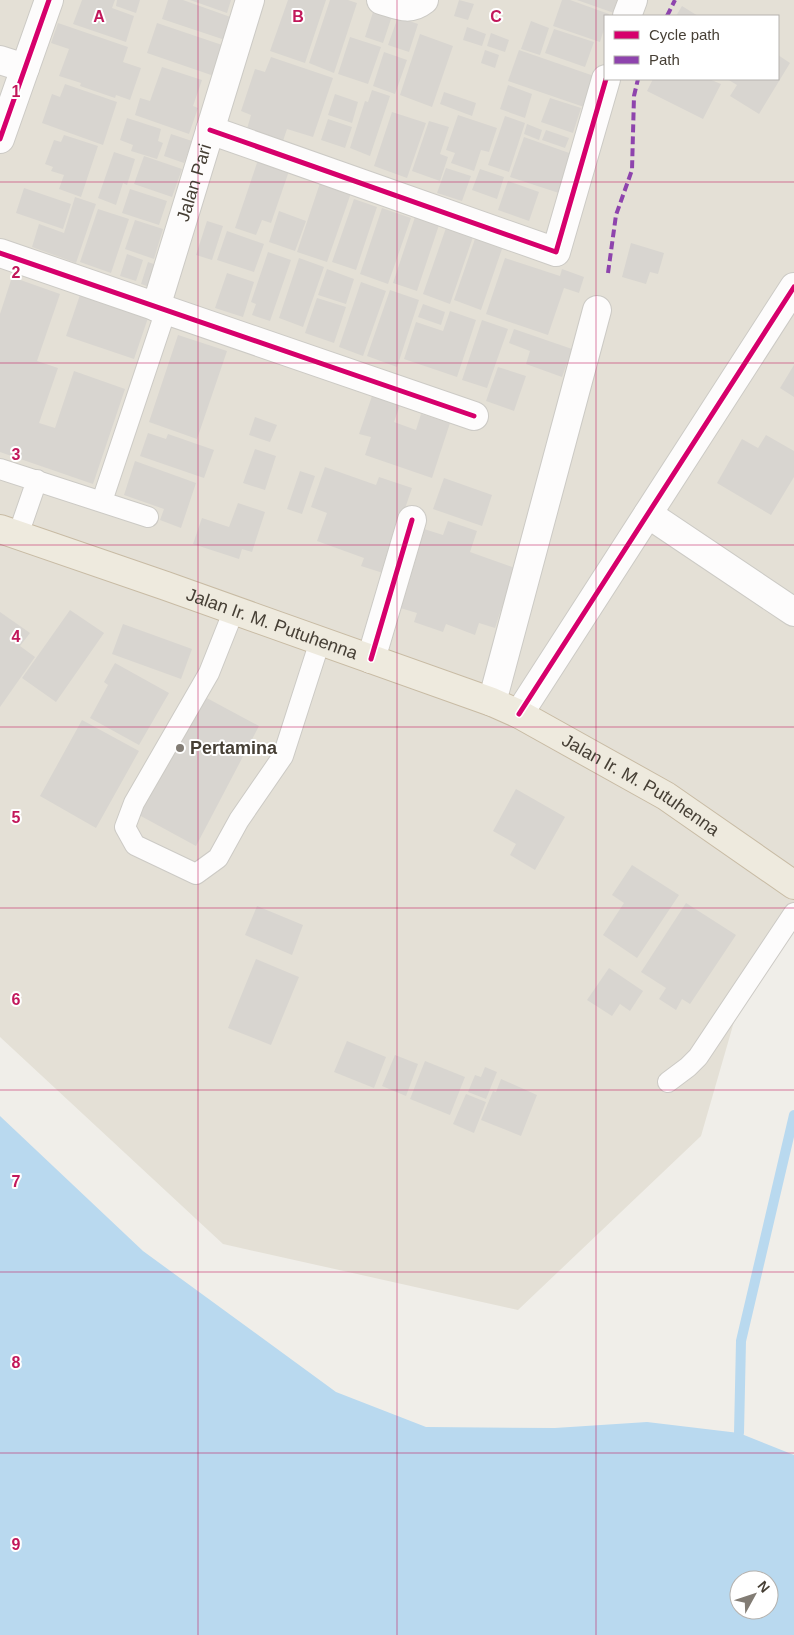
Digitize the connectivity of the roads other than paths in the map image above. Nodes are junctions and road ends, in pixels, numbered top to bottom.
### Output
1 (49, 0) edge
2 (250, 0) edge
3 (381, 0) edge
4 (424, 0) edge
5 (633, 0) edge
6 (627, 15) edge
7 (12, 64) edge
8 (606, 80) edge
9 (210, 130) junction
10 (0, 140) edge
11 (0, 254) edge
12 (794, 287) edge
13 (161, 308) junction
14 (597, 310) dead end
15 (474, 416) dead end
16 (0, 469) edge
17 (37, 480) junction
18 (102, 501) junction
19 (648, 514) junction
20 (148, 516) dead end
21 (412, 520) dead end
22 (9, 532) edge
23 (234, 610) junction
24 (794, 612) edge
25 (320, 641) junction
26 (371, 659) junction
27 (492, 702) junction
28 (519, 714) junction
29 (794, 885) edge
30 (794, 913) edge
31 (668, 1082) dead end

1 - 7 street
2 - 9 street, Jalan Pari
3 - 4 street
5 - 6 street
7 - 10 street
8 - 9 street
9 - 13 street, Jalan Pari
11 - 13 street
12 - 19 street
13 - 15 street
13 - 18 lane
14 - 27 street
16 - 17 lane
17 - 18 lane
17 - 22 lane
18 - 20 lane
19 - 24 street
19 - 28 street
21 - 26 street
22 - 23 highway, Jalan Ir. M. Putuhenna
23 - 25 highway, Jalan Ir. M. Putuhenna
23 - 25 lane
25 - 26 highway, Jalan Ir. M. Putuhenna
26 - 27 highway, Jalan Ir. M. Putuhenna
27 - 28 highway, Jalan Ir. M. Putuhenna
28 - 29 highway, Jalan Ir. M. Putuhenna
30 - 31 lane

